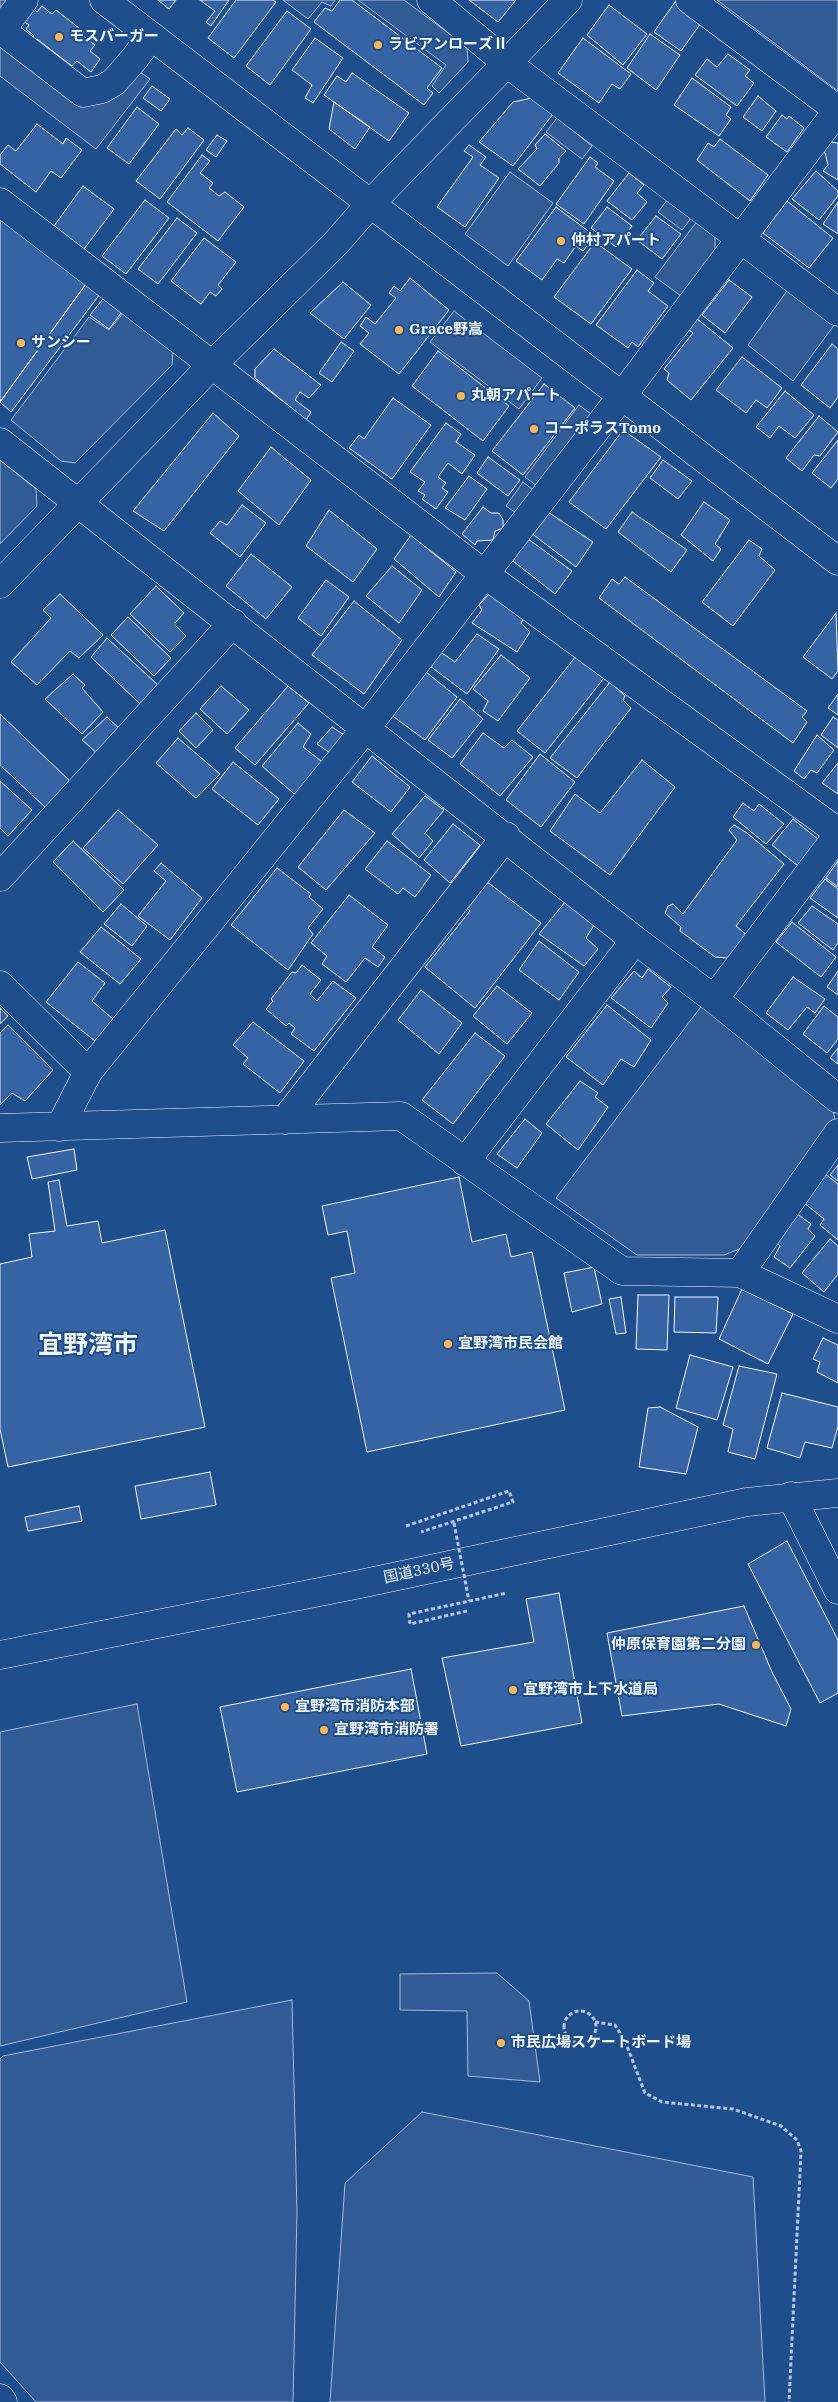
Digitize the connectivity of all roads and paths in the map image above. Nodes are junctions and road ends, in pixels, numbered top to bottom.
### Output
1 (24, 0) edge
2 (104, 0) edge
3 (431, 0) edge
4 (568, 0) edge
5 (690, 0) edge
6 (151, 36) junction
7 (508, 64) junction
8 (838, 110) edge
9 (0, 202) edge
10 (371, 204) junction
11 (741, 239) junction
12 (838, 312) edge
13 (213, 364) junction
14 (621, 397) junction
15 (0, 442) edge
16 (78, 504) junction
17 (838, 561) edge
18 (484, 573) junction
19 (0, 584) edge
20 (233, 623) junction
21 (366, 728) junction
22 (838, 834) edge
23 (506, 836) junction
24 (0, 877) edge
25 (635, 940) junction
26 (0, 985) edge
27 (714, 999) junction
28 (88, 1072) junction
29 (838, 1099) edge
30 (285, 1120) junction
31 (60, 1127) junction
32 (0, 1128) edge
33 (838, 1133) edge
34 (465, 1162) junction
35 (740, 1273) junction
36 (838, 1319) edge
37 (838, 1493) edge
38 (791, 1496) junction
39 (454, 1523) junction
40 (406, 1526) dead end
41 (421, 1532) dead end
42 (838, 1590) edge
43 (507, 1593) dead end
44 (469, 1601) junction
45 (467, 1612) dead end
46 (0, 1655) edge
47 (595, 2022) junction
48 (0, 2398) edge
49 (3, 2402) edge
50 (789, 2402) edge

1 - 6 main road
2 - 6 main road
3 - 7 main road
4 - 7 main road
5 - 8 main road
6 - 10 main road
7 - 10 main road
7 - 11 main road
8 - 11 main road
9 - 13 main road
10 - 13 main road
10 - 14 main road
11 - 12 main road
11 - 14 main road
13 - 16 main road
13 - 18 main road
14 - 17 main road
14 - 18 main road
15 - 16 main road
16 - 19 main road
16 - 20 main road
18 - 21 main road
18 - 22 main road
20 - 21 main road
20 - 24 main road
21 - 23 main road
21 - 28 main road
22 - 27 main road
23 - 25 main road
23 - 30 main road
25 - 27 main road
25 - 34 main road
26 - 28 main road
27 - 29 main road
28 - 31 main road
30 - 31 main road
30 - 34 main road
31 - 32 main road
33 - 35 main road
34 - 35 main road
35 - 36 main road
37 - 38 main road, 国道330号
38 - 42 main road
38 - 46 main road, 国道330号
39 - 40 path
39 - 41 path
39 - 44 path, bridge
43 - 44 path
44 - 45 path
47 - 47 path
47 - 50 path
48 - 49 main road

